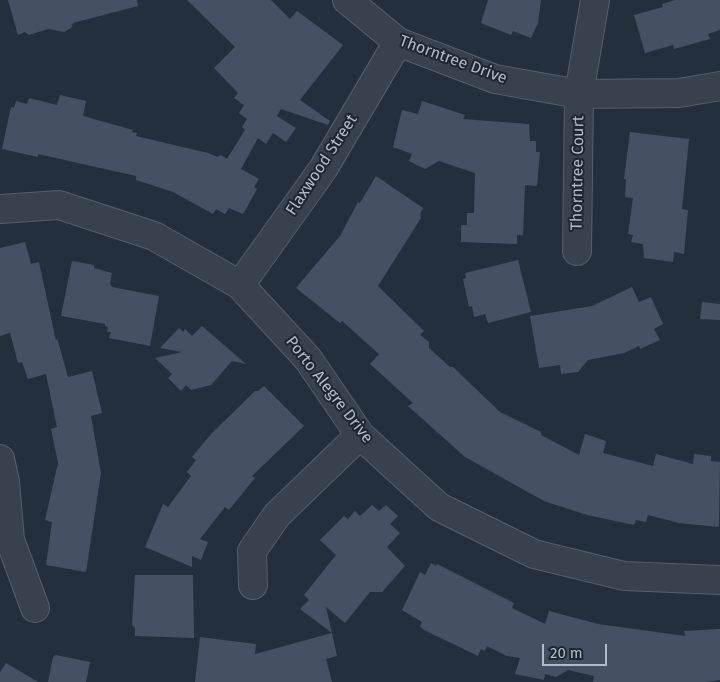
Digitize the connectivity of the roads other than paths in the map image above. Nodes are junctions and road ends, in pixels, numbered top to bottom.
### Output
1 (347, 0) edge
2 (595, 0) edge
3 (398, 42) junction
4 (720, 86) edge
5 (579, 94) junction
6 (0, 209) edge
7 (577, 251) dead end
8 (240, 285) junction
9 (360, 435) junction
10 (0, 459) edge
11 (720, 580) edge
12 (253, 585) dead end
13 (35, 608) dead end

1 - 3 street, Thorntree Drive
2 - 5 street, Thorntree Court
3 - 5 street, Thorntree Drive
3 - 8 street, Flaxwood Street
4 - 5 street, Thorntree Drive
5 - 7 street, Thorntree Court
6 - 8 street, Porto Alegre Drive
8 - 9 street, Porto Alegre Drive
9 - 11 street, Porto Alegre Drive
9 - 12 street
10 - 13 street

